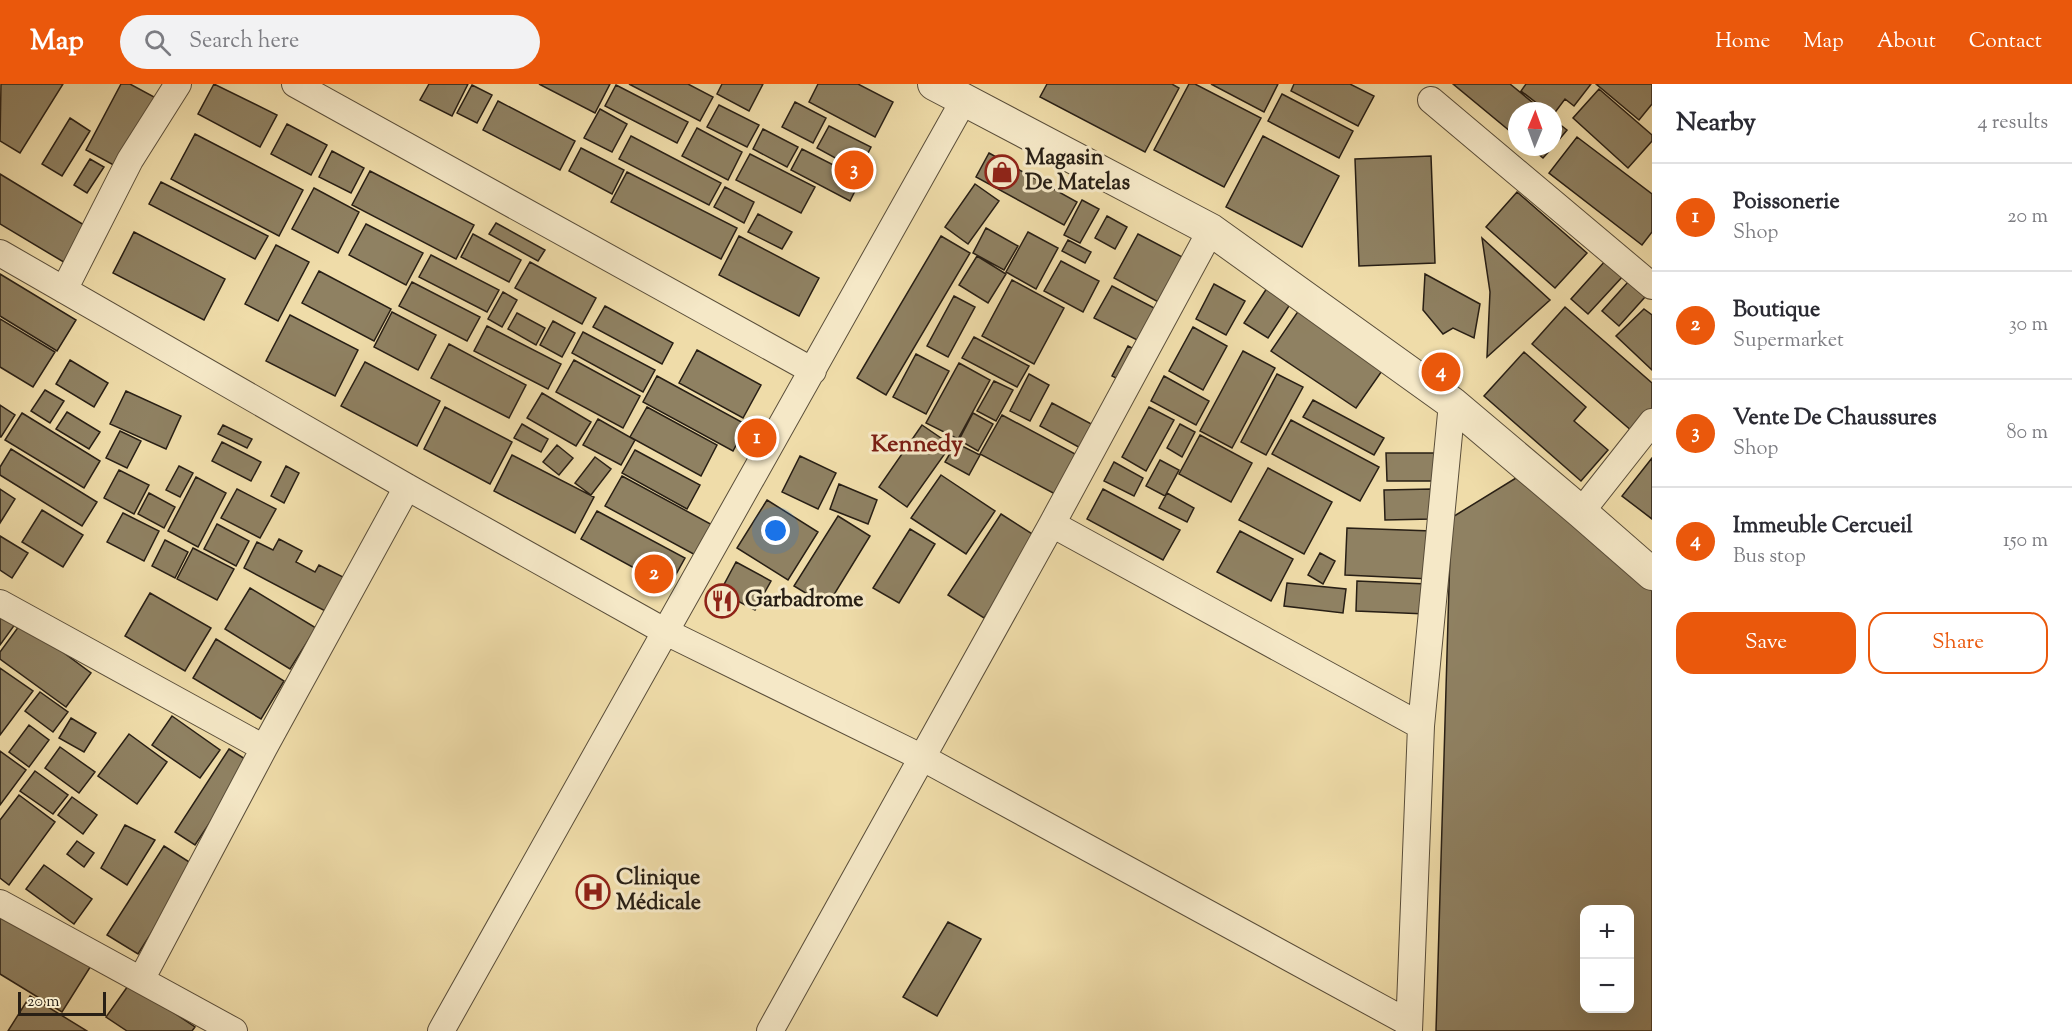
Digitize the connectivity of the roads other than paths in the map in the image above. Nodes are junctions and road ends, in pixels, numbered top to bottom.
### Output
1 (178, 84) edge
2 (295, 84) edge
3 (934, 84) edge
4 (964, 100) junction
5 (1431, 100) dead end
6 (1211, 230) junction
7 (0, 254) edge
8 (1652, 286) edge
9 (64, 290) junction
10 (813, 371) junction
11 (1452, 403) junction
12 (1652, 422) edge
13 (407, 487) junction
14 (1581, 512) junction
15 (1052, 524) junction
16 (1652, 574) edge
17 (0, 603) edge
18 (666, 632) junction
19 (1420, 726) junction
20 (264, 748) junction
21 (923, 759) junction
22 (0, 903) edge
23 (141, 980) junction
24 (1409, 1027) edge
25 (234, 1031) edge
26 (441, 1031) edge
27 (770, 1031) edge

1 - 9 street
2 - 10 street
3 - 4 street
4 - 6 street
4 - 10 street
5 - 8 street
6 - 11 street
6 - 15 street
7 - 9 street
9 - 13 street
10 - 18 street
11 - 14 street
11 - 19 street
12 - 14 street
13 - 18 street
13 - 20 street
14 - 16 street
15 - 19 street
15 - 21 street
17 - 20 street
18 - 21 street
18 - 26 street
19 - 24 street
20 - 23 street
21 - 24 street
21 - 27 street
22 - 23 street
23 - 25 street

